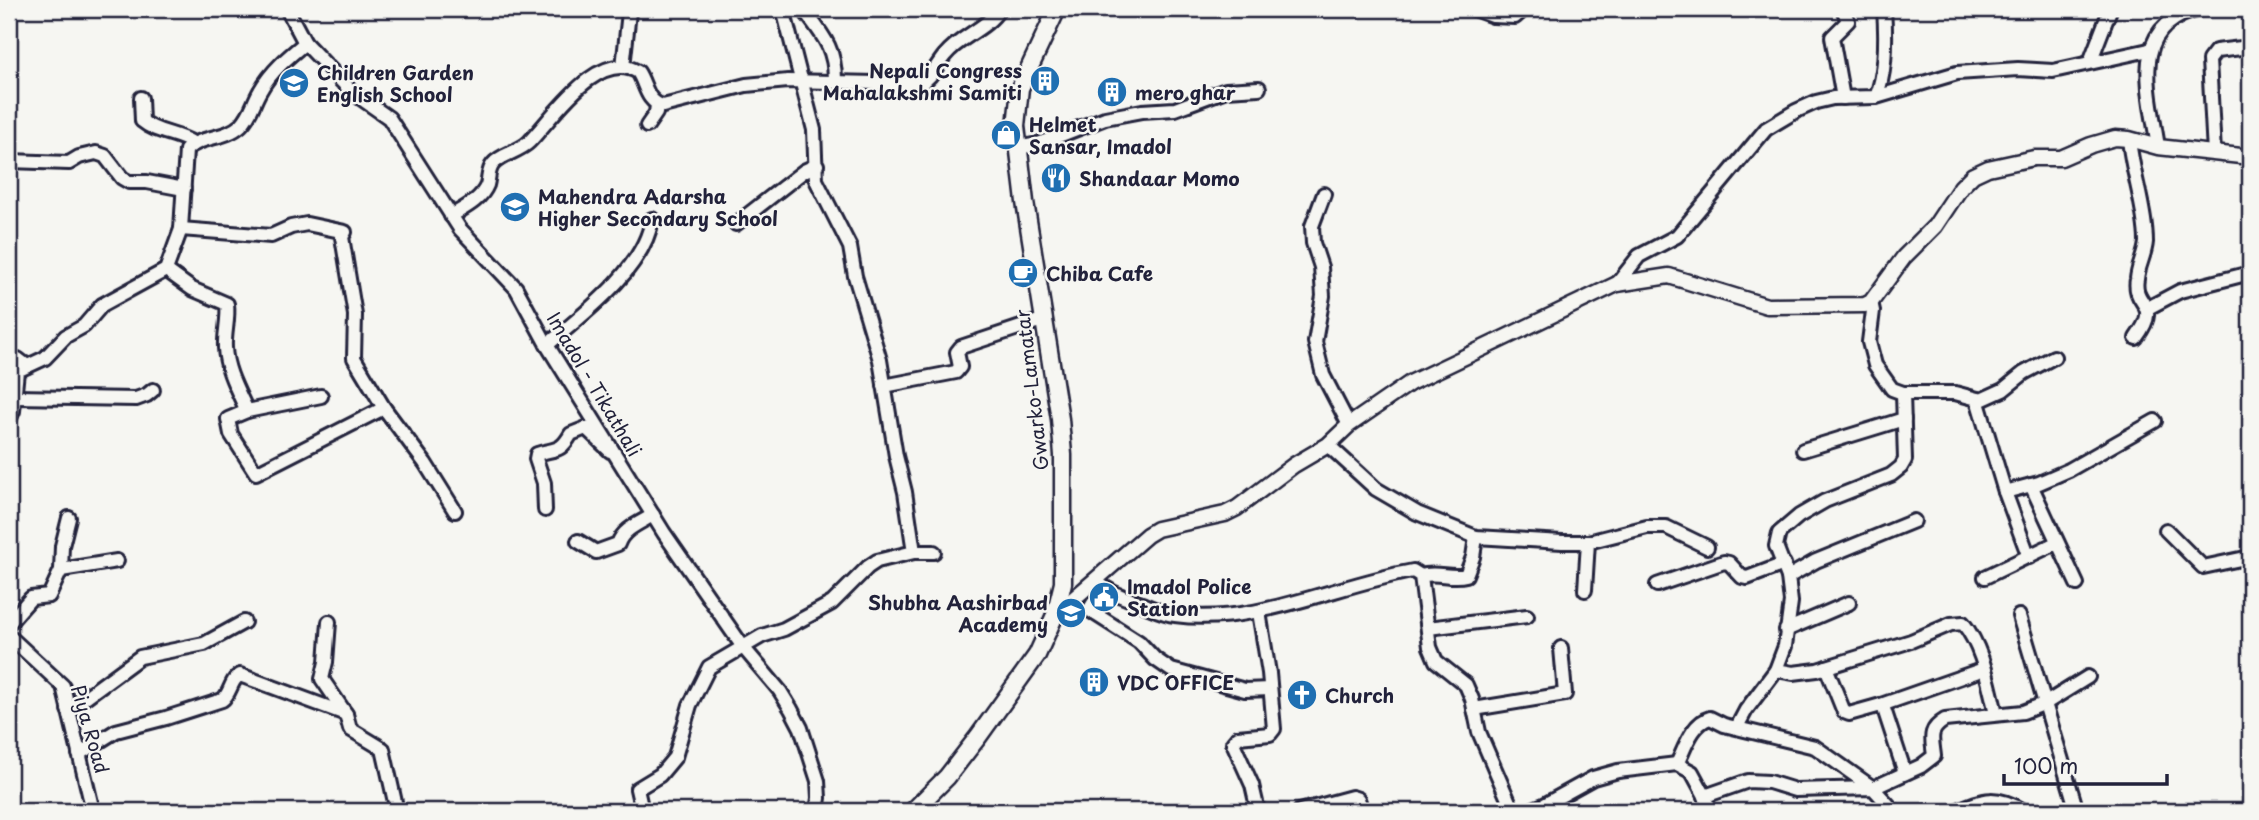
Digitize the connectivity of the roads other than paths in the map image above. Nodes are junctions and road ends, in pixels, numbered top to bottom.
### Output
1 (287, 9) edge
2 (631, 9) edge
3 (783, 9) edge
4 (999, 9) edge
5 (1057, 9) edge
6 (1474, 9) edge
7 (1524, 9) edge
8 (1843, 9) edge
9 (1884, 9) edge
10 (2194, 9) edge
11 (2110, 10) edge
12 (811, 11) edge
13 (788, 24) junction
14 (305, 43) junction
15 (2250, 47) edge
16 (2149, 50) junction
17 (2090, 62) junction
18 (623, 67) junction
19 (835, 80) junction
20 (802, 82) junction
21 (1259, 88) dead end
22 (1875, 97) junction
23 (141, 98) dead end
24 (1843, 98) junction
25 (657, 105) junction
26 (647, 127) dead end
27 (2129, 139) junction
28 (193, 143) junction
29 (2158, 147) junction
30 (1018, 148) junction
31 (2214, 153) junction
32 (2250, 157) edge
33 (9, 161) edge
34 (817, 165) junction
35 (184, 189) junction
36 (1324, 194) dead end
37 (451, 216) junction
38 (652, 219) dead end
39 (736, 224) dead end
40 (181, 229) junction
41 (166, 270) junction
42 (2250, 273) edge
43 (1617, 284) junction
44 (1871, 302) junction
45 (2148, 308) junction
46 (1045, 319) junction
47 (2136, 338) dead end
48 (547, 345) junction
49 (2054, 357) dead end
50 (9, 359) edge
51 (27, 366) junction
52 (884, 386) junction
53 (153, 390) dead end
54 (1903, 393) junction
55 (321, 396) dead end
56 (15, 397) junction
57 (1977, 399) junction
58 (384, 408) junction
59 (247, 411) junction
60 (1904, 419) junction
61 (9, 420) edge
62 (2155, 421) dead end
63 (1349, 425) junction
64 (1328, 445) junction
65 (1803, 450) dead end
66 (618, 457) junction
67 (2031, 485) junction
68 (2005, 492) junction
69 (545, 510) dead end
70 (455, 511) dead end
71 (653, 515) junction
72 (69, 518) dead end
73 (1914, 521) dead end
74 (2166, 530) dead end
75 (1476, 537) junction
76 (578, 541) dead end
77 (1588, 542) junction
78 (2056, 543) junction
79 (1707, 547) dead end
80 (914, 552) junction
81 (934, 552) dead end
82 (2029, 557) junction
83 (2250, 557) edge
84 (117, 561) dead end
85 (1784, 564) junction
86 (61, 570) junction
87 (1421, 576) junction
88 (1788, 577) junction
89 (1985, 578) dead end
90 (1099, 584) junction
91 (2077, 584) dead end
92 (1657, 585) dead end
93 (1584, 590) dead end
94 (1849, 603) dead end
95 (1259, 612) junction
96 (1055, 615) junction
97 (1527, 616) dead end
98 (2019, 616) dead end
99 (244, 622) dead end
100 (329, 622) dead end
101 (9, 623) edge
102 (1428, 628) junction
103 (1786, 630) junction
104 (9, 636) edge
105 (743, 647) junction
106 (1561, 648) dead end
107 (1826, 667) junction
108 (1984, 669) junction
109 (1776, 670) junction
110 (2088, 677) dead end
111 (1270, 689) junction
112 (2046, 702) junction
113 (1881, 705) junction
114 (1474, 709) junction
115 (68, 710) junction
116 (1996, 713) junction
117 (346, 714) junction
118 (1737, 727) junction
119 (79, 754) junction
120 (1677, 764) junction
121 (1905, 774) junction
122 (1874, 788) junction
123 (1705, 796) junction
124 (93, 811) edge
125 (397, 811) edge
126 (642, 811) edge
127 (817, 811) edge
128 (913, 811) edge
129 (1258, 811) edge
130 (1300, 811) edge
131 (1362, 811) edge
132 (1513, 811) edge
133 (1528, 811) edge
134 (1709, 811) edge
135 (1894, 811) edge
136 (1956, 811) edge
137 (2024, 811) edge
138 (2077, 811) edge

1 - 14 street, Imadol - Tikathali
2 - 18 street
3 - 13 street
4 - 19 street
5 - 30 main road, Gwarko-Lamatar
6 - 7 street
8 - 24 street
9 - 22 street
10 - 16 street
11 - 17 street
12 - 13 street
12 - 19 street
13 - 20 street
14 - 28 street
14 - 37 street, Imadol - Tikathali
15 - 31 street
16 - 17 street
16 - 29 street
17 - 22 street
18 - 25 street
18 - 37 street
19 - 20 street
20 - 25 street
20 - 34 street
21 - 30 street
22 - 24 street
23 - 28 street
24 - 43 street
25 - 26 street
27 - 29 street
27 - 44 street
27 - 45 street
28 - 35 street
29 - 31 street
30 - 46 main road, Gwarko-Lamatar
31 - 32 street
33 - 35 street
34 - 39 street
34 - 52 street
35 - 40 street
36 - 63 street
37 - 48 street, Imadol - Tikathali
38 - 48 street
40 - 41 street
40 - 58 street
41 - 51 street
41 - 59 street
42 - 45 street
43 - 44 street
43 - 63 street
44 - 54 street
45 - 47 street
46 - 52 street
46 - 96 main road, Gwarko-Lamatar
48 - 66 street, Imadol - Tikathali
49 - 57 street
50 - 51 street
51 - 56 street
52 - 80 street
53 - 56 street
54 - 57 street
54 - 60 street
55 - 59 street
56 - 61 street
57 - 68 street
58 - 59 street
58 - 70 street
60 - 65 street
60 - 85 street
62 - 67 street
63 - 64 street
64 - 75 street
64 - 90 street
66 - 69 street
66 - 71 street, Imadol - Tikathali
67 - 68 street
67 - 78 street
68 - 82 street
71 - 76 street
71 - 105 street, Imadol - Tikathali
72 - 86 street
73 - 88 street
74 - 83 street
75 - 77 street
75 - 87 street
77 - 79 street
77 - 93 street
78 - 82 street
78 - 91 street
80 - 81 street
80 - 105 street
82 - 89 street
84 - 86 street
85 - 88 street
85 - 92 street
86 - 101 street
87 - 95 street
87 - 102 street
88 - 103 street
90 - 95 street
90 - 96 street
90 - 111 street
94 - 103 street
95 - 111 street
96 - 128 main road, Gwarko-Lamatar
97 - 102 street
98 - 112 street
99 - 115 street
100 - 117 street
102 - 114 street
103 - 109 street
104 - 115 street, Piya Road
105 - 126 street
105 - 127 street, Imadol - Tikathali
106 - 114 street
107 - 108 street
107 - 109 street
107 - 113 street
108 - 113 street
108 - 116 street
109 - 118 street
110 - 112 street
111 - 129 street
112 - 116 street
112 - 138 street
113 - 121 street
114 - 132 street
115 - 119 street, Piya Road
116 - 121 street
117 - 119 street
117 - 125 street
118 - 120 street
118 - 122 street
119 - 124 street, Piya Road
120 - 123 street
120 - 133 street
121 - 122 street
122 - 123 street
122 - 135 street
123 - 134 street
130 - 131 street
136 - 137 street

